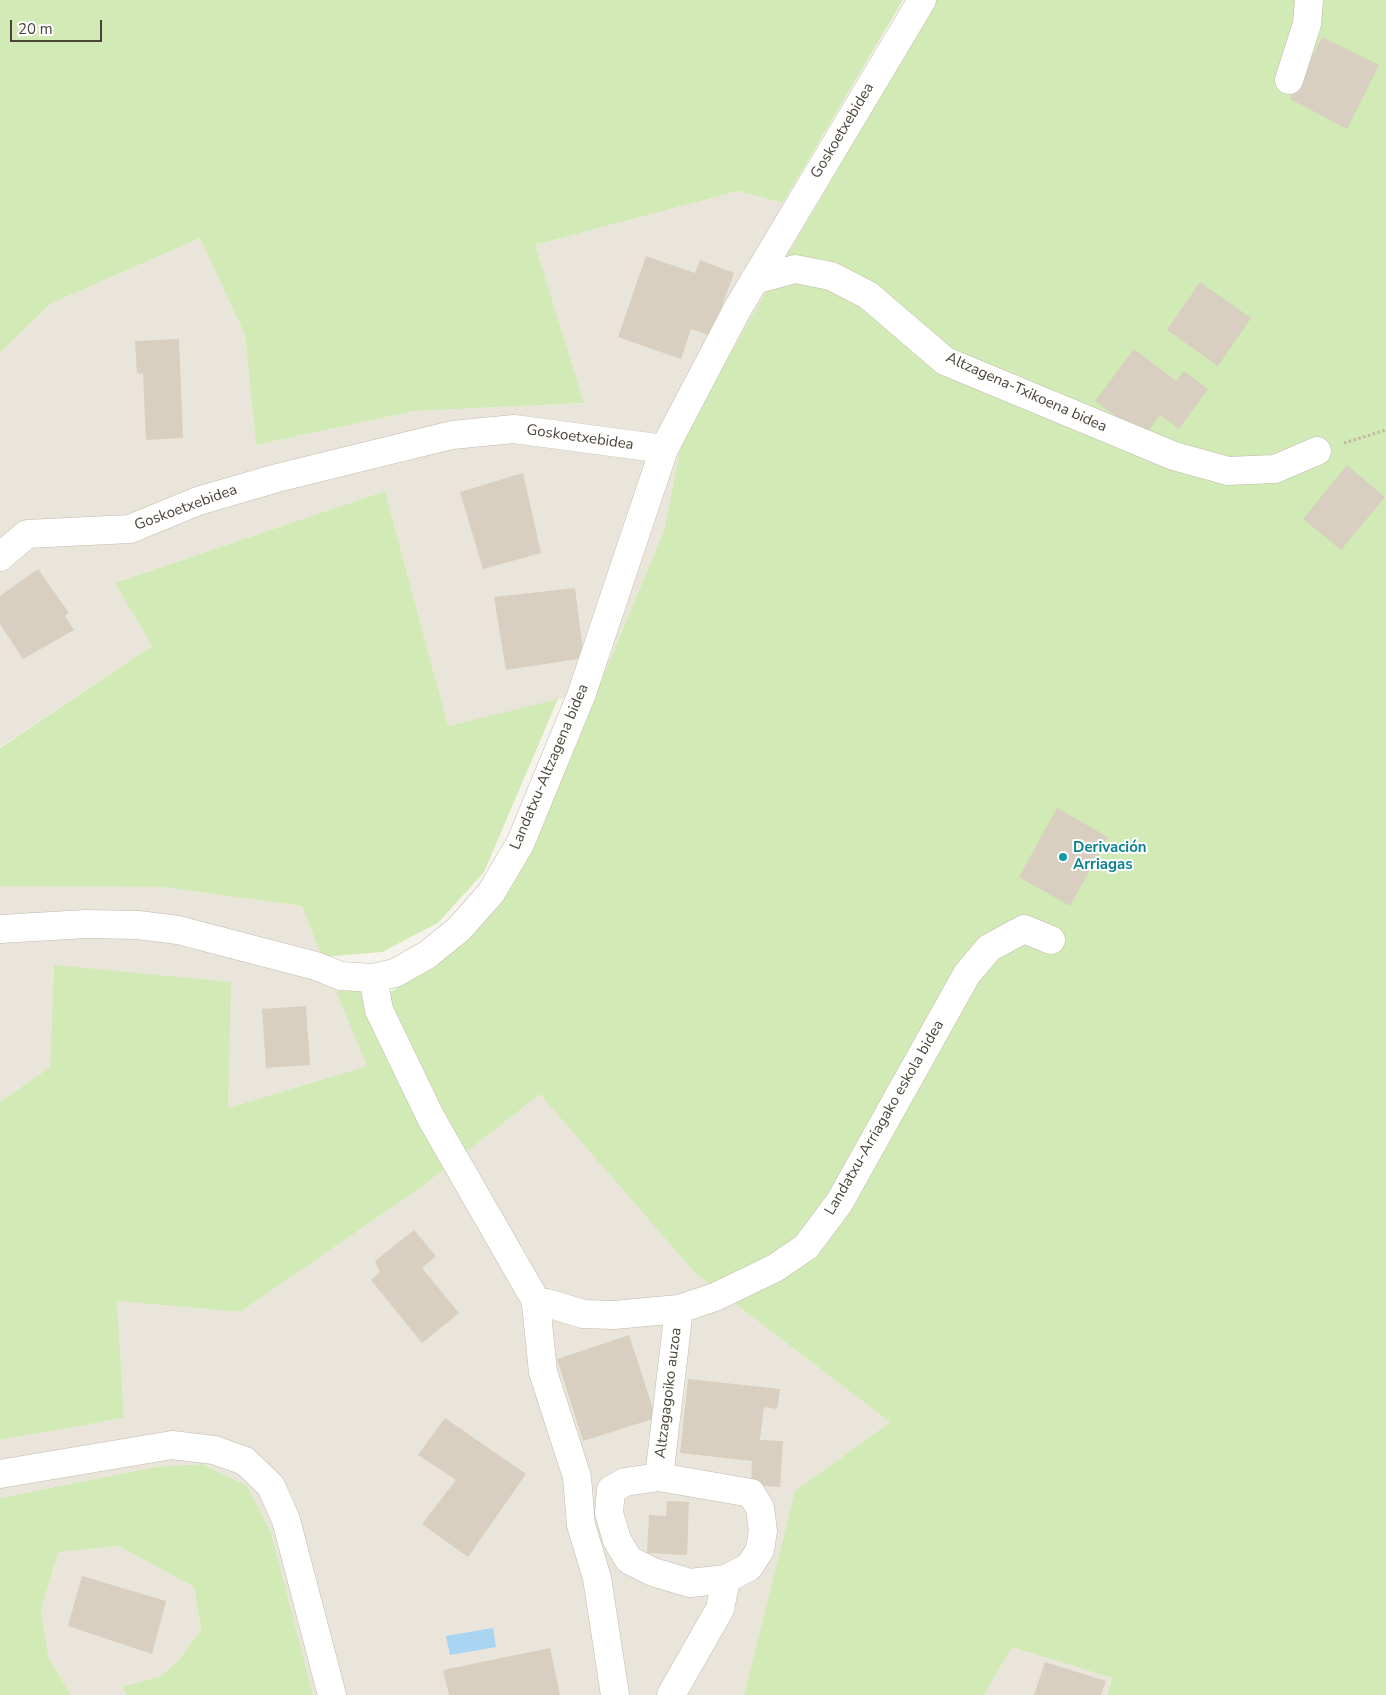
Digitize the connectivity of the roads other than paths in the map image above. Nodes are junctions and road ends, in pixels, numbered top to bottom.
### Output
1 (922, 0) edge
2 (1309, 0) edge
3 (1289, 80) dead end
4 (754, 280) junction
5 (664, 449) junction
6 (1317, 451) road end
7 (0, 557) edge
8 (0, 929) edge
9 (1050, 940) dead end
10 (373, 978) junction
11 (536, 1302) dead end
12 (679, 1309) junction
13 (0, 1474) edge
14 (576, 1477) junction
15 (659, 1477) junction
16 (611, 1490) junction
17 (726, 1579) junction
18 (332, 1695) edge
19 (615, 1695) edge
20 (671, 1695) edge

1 - 4 street, Goskoetxebidea
2 - 3 street
4 - 5 street, Goskoetxebidea
4 - 6 street, Altzagena-Txikoena bidea
5 - 7 street, Goskoetxebidea
5 - 10 street, Landatxu-Altzagena bidea
8 - 10 street, Landatxu-Altzagena bidea
9 - 12 street, Landatxu-Arriagako eskola bidea
10 - 11 street
12 - 14 street, Landatxu-Arriagako eskola bidea
12 - 15 street, Altzagagoiko auzoa
13 - 18 street
14 - 16 street
14 - 19 street, Landatxu-Arriagako eskola bidea
15 - 16 street
15 - 17 street
16 - 17 street
17 - 20 street

